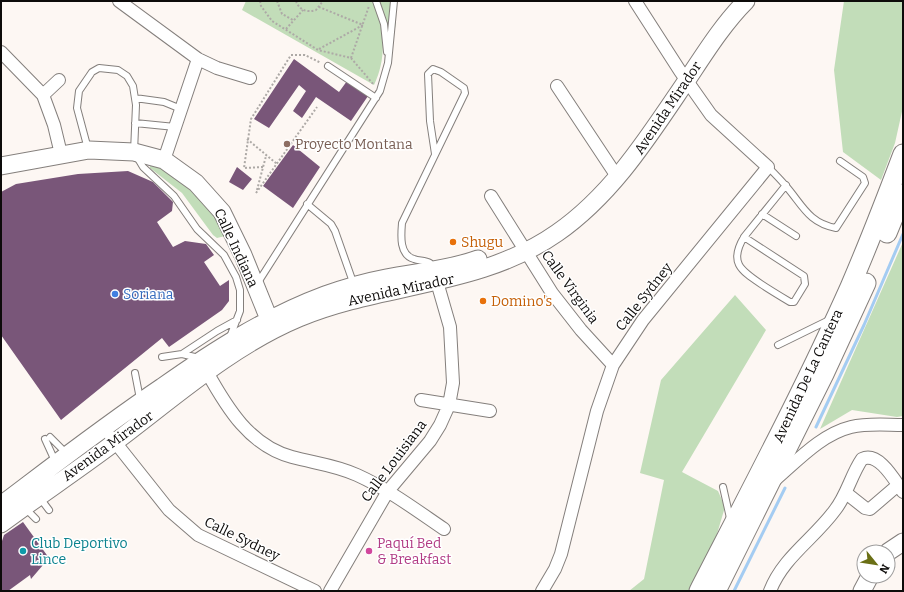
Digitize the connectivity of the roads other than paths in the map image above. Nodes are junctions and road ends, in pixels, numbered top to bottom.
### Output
1 (119, 1) edge
2 (376, 1) edge
3 (394, 1) edge
4 (635, 1) edge
5 (731, 1) edge
6 (746, 1) edge
7 (1, 52) edge
8 (198, 59) junction
9 (388, 63) junction
10 (328, 66) road end
11 (683, 76) junction
12 (250, 78) dead end
13 (59, 80) dead end
14 (557, 86) dead end
15 (43, 95) junction
16 (135, 98) junction
17 (376, 98) junction
18 (181, 109) junction
19 (135, 123) junction
20 (175, 127) junction
21 (89, 150) junction
22 (134, 152) junction
23 (61, 154) junction
24 (435, 154) junction
25 (903, 154) edge
26 (164, 160) junction
27 (840, 161) dead end
28 (1, 166) edge
29 (768, 167) junction
30 (615, 173) junction
31 (786, 185) junction
32 (903, 194) edge
33 (491, 196) dead end
34 (307, 204) junction
35 (762, 214) junction
36 (796, 236) dead end
37 (744, 237) junction
38 (524, 247) junction
39 (237, 260) junction
40 (435, 276) junction
41 (354, 286) junction
42 (255, 287) junction
43 (836, 317) junction
44 (237, 320) junction
45 (270, 325) junction
46 (227, 344) junction
47 (778, 345) dead end
48 (182, 354) junction
49 (162, 357) dead end
50 (205, 365) junction
51 (613, 366) junction
52 (135, 373) dead end
53 (420, 400) dead end
54 (141, 401) junction
55 (448, 405) junction
56 (490, 411) dead end
57 (903, 425) edge
58 (104, 428) junction
59 (115, 442) junction
60 (62, 459) junction
61 (772, 482) junction
62 (723, 486) dead end
63 (901, 488) edge
64 (388, 490) junction
65 (846, 493) junction
66 (42, 494) junction
67 (1, 505) edge
68 (24, 507) junction
69 (49, 510) dead end
70 (36, 519) dead end
71 (1, 524) edge
72 (444, 529) dead end
73 (729, 532) junction
74 (315, 591) edge
75 (330, 591) edge
76 (542, 591) edge
77 (699, 591) edge
78 (716, 591) edge
79 (770, 591) edge

1 - 8 street
2 - 9 lane
3 - 9 lane
4 - 11 street
5 - 11 main road, Avenida Mirador
6 - 11 main road, Avenida Mirador
7 - 15 street
8 - 12 street
8 - 18 street
9 - 17 lane
10 - 17 lane
11 - 29 street
11 - 30 main road, Avenida Mirador
13 - 15 street
14 - 30 street
15 - 23 street
16 - 18 lane
16 - 19 lane
16 - 21 lane
17 - 34 lane
18 - 20 street
19 - 20 lane
19 - 22 lane
20 - 26 street
21 - 22 main road, Calle Indiana
21 - 23 main road, Calle Indiana
22 - 26 main road, Calle Indiana
22 - 39 lane
23 - 28 main road, Calle Indiana
24 - 24 lane
24 - 40 lane
25 - 43 main road, Avenida De La Cantera
26 - 39 main road, Calle Indiana
27 - 31 lane
29 - 31 lane
29 - 51 street, Calle Sydney
30 - 38 main road, Avenida Mirador
31 - 35 lane
32 - 61 main road, Avenida De La Cantera
33 - 38 street, Calle Virginia
34 - 41 lane
34 - 42 lane
35 - 36 lane
35 - 37 lane
37 - 37 lane
38 - 40 main road, Avenida Mirador
38 - 51 street, Calle Virginia
39 - 42 main road, Calle Indiana
39 - 44 lane
40 - 41 main road, Avenida Mirador
40 - 45 main road, Avenida Mirador
40 - 55 street, Calle Louisiana
41 - 45 main road, Avenida Mirador
42 - 45 main road, Calle Indiana
43 - 47 lane
43 - 73 main road, Avenida De La Cantera
44 - 46 lane
44 - 48 lane
45 - 46 main road, Avenida Mirador
45 - 50 main road, Avenida Mirador
46 - 50 main road, Avenida Mirador
48 - 49 lane
48 - 50 lane
50 - 54 main road, Avenida Mirador
50 - 59 main road, Avenida Mirador
50 - 64 street
51 - 76 street, Calle Sydney
52 - 54 lane
53 - 55 street
54 - 58 main road, Avenida Mirador
55 - 56 street
55 - 64 street, Calle Louisiana
57 - 61 street
58 - 59 street, Calle Sydney
58 - 60 main road, Avenida Mirador
59 - 66 main road, Avenida Mirador
59 - 74 street, Calle Sydney
60 - 60 lane
60 - 67 main road, Avenida Mirador
61 - 78 main road, Avenida De La Cantera
62 - 73 lane
63 - 65 street
63 - 65 street
64 - 72 street
64 - 75 street, Calle Louisiana
65 - 79 street
66 - 68 main road, Avenida Mirador
66 - 69 lane
68 - 70 lane
68 - 71 main road, Avenida Mirador
73 - 77 main road, Avenida De La Cantera

